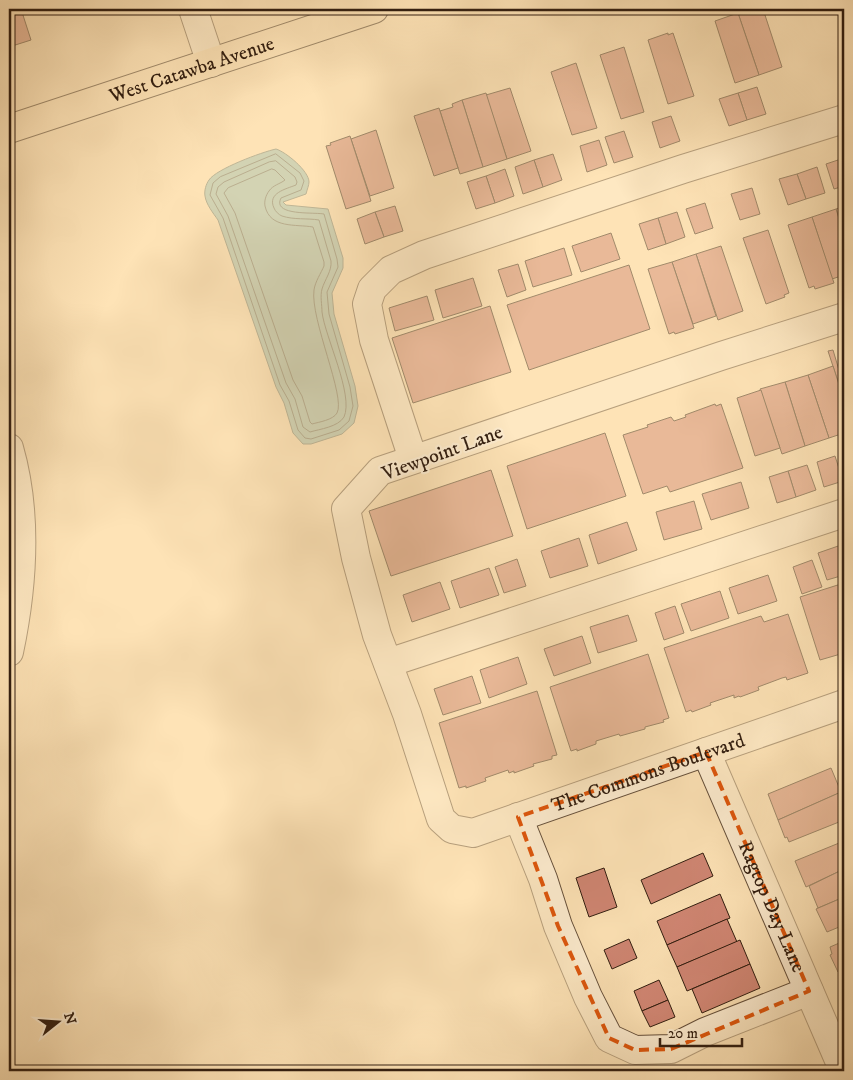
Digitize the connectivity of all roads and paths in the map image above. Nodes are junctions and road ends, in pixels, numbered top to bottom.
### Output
1 (193, 9) edge
2 (374, 9) edge
3 (210, 63) junction
4 (844, 119) edge
5 (9, 129) edge
6 (844, 316) edge
7 (9, 448) edge
8 (413, 459) junction
9 (844, 513) edge
10 (9, 652) edge
11 (388, 663) junction
12 (844, 704) edge
13 (706, 752) junction
14 (518, 817) junction
15 (452, 829) joint
16 (809, 991) junction
17 (839, 1060) dead end

1 - 3 street
2 - 3 main road, West Catawba Avenue
3 - 5 main road, West Catawba Avenue
4 - 8 street
6 - 8 street, Viewpoint Lane
7 - 10 street
8 - 11 street, Viewpoint Lane
9 - 11 street
11 - 15 street, Viewpoint Lane
12 - 13 street, The Commons Boulevard
13 - 14 street, The Commons Boulevard
13 - 16 street, Ragtop Day Lane
14 - 15 street, The Commons Boulevard
14 - 16 street
16 - 17 street, Ragtop Day Lane

